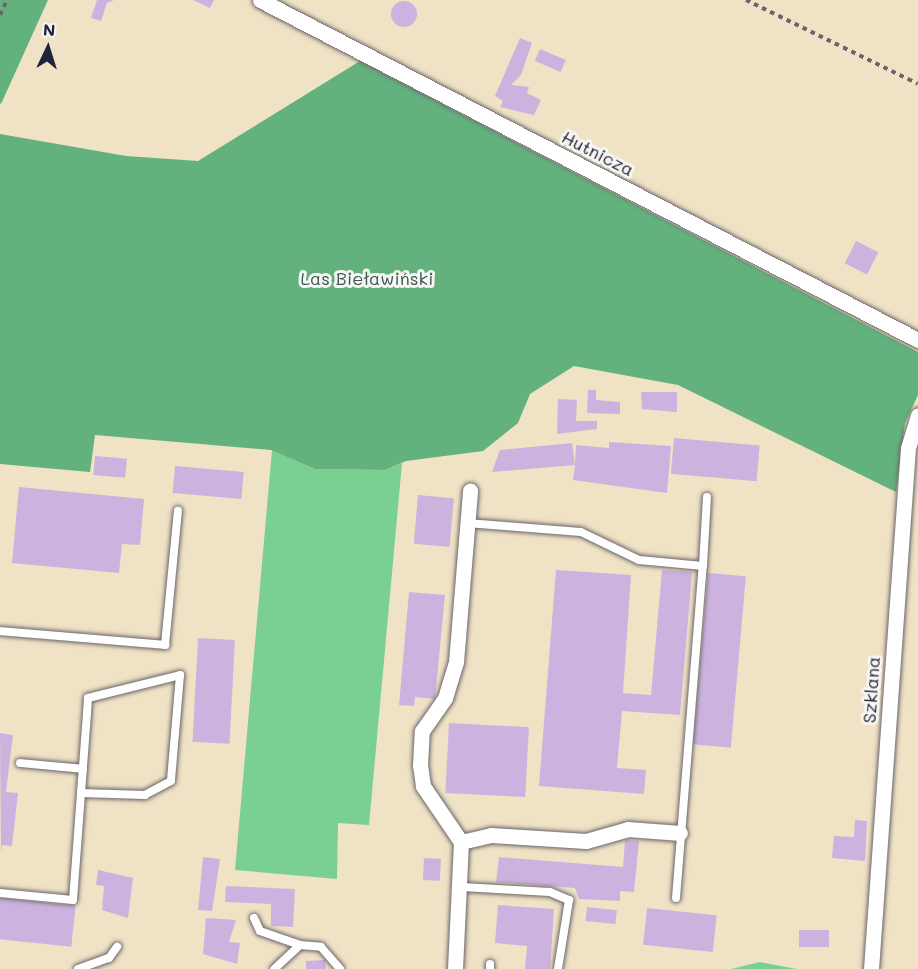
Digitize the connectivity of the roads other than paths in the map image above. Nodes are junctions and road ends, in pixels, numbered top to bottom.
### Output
1 (260, 0) edge
2 (918, 340) edge
3 (918, 415) edge
4 (470, 491) dead end
5 (708, 497) dead end
6 (178, 510) dead end
7 (467, 523) junction
8 (703, 566) junction
9 (0, 631) edge
10 (20, 763) dead end
11 (83, 769) junction
12 (81, 793) junction
13 (680, 833) junction
14 (461, 842) junction
15 (462, 887) junction
16 (0, 892) edge
17 (676, 898) dead end
18 (254, 918) dead end
19 (300, 945) junction
20 (117, 947) dead end
21 (78, 969) edge
22 (274, 969) edge
23 (340, 969) edge
24 (455, 969) edge
25 (558, 969) edge
26 (871, 969) edge

1 - 2 street, Hutnicza
3 - 26 street, Szklana
4 - 7 street
5 - 8 lane
6 - 9 lane
7 - 8 lane
7 - 14 street
8 - 13 lane
10 - 11 lane
11 - 12 lane
11 - 12 lane
12 - 16 lane
13 - 14 street
13 - 17 lane
14 - 15 street
15 - 24 street
15 - 25 lane
18 - 19 lane
19 - 22 lane
19 - 23 lane
20 - 21 lane

